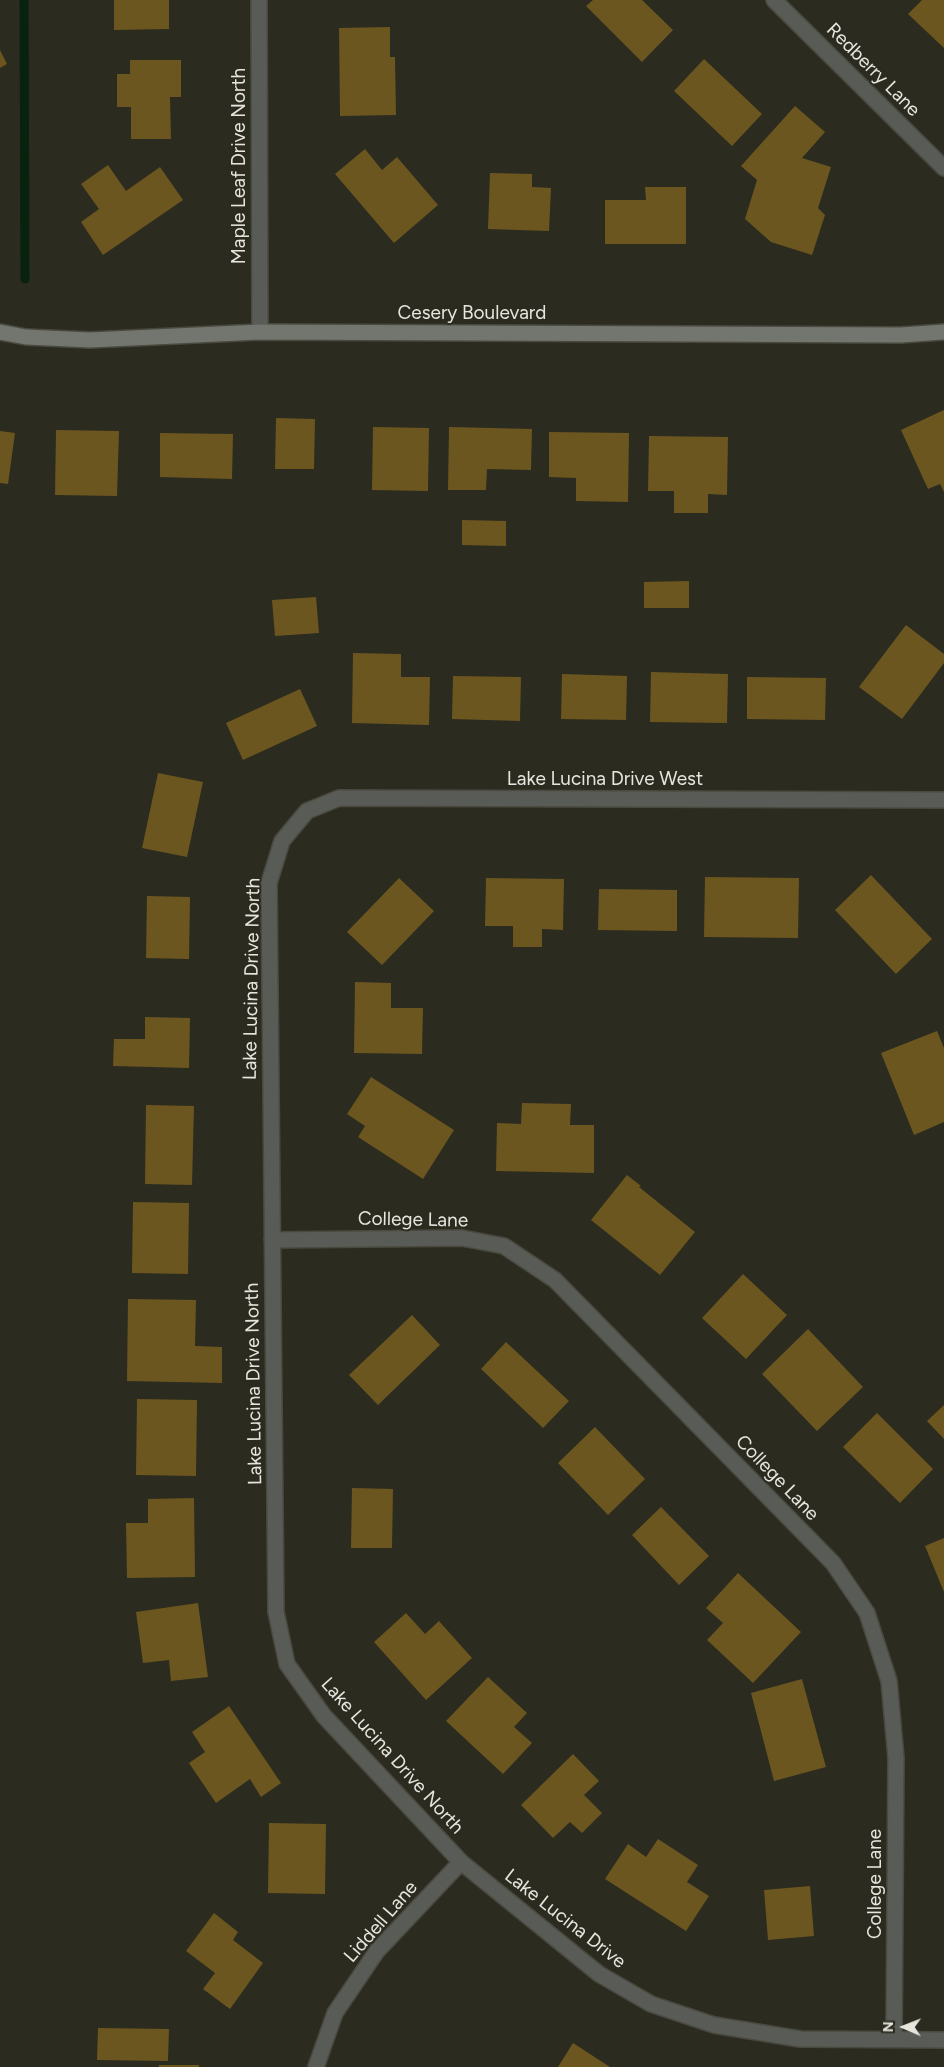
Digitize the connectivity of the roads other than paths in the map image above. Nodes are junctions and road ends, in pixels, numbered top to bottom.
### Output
1 (258, 0) edge
2 (774, 0) edge
3 (944, 168) edge
4 (0, 332) edge
5 (260, 332) junction
6 (944, 332) edge
7 (944, 800) edge
8 (282, 841) joint
9 (272, 1240) junction
10 (461, 1862) junction
11 (894, 2040) junction
12 (944, 2040) edge
13 (316, 2067) edge

1 - 5 street, Maple Leaf Drive North
2 - 3 street, Redberry Lane
4 - 5 main road, Cesery Boulevard
5 - 6 main road, Cesery Boulevard
7 - 8 street, Lake Lucina Drive West
8 - 9 street, Lake Lucina Drive North
9 - 10 street, Lake Lucina Drive North
9 - 11 street, College Lane
10 - 11 street, Lake Lucina Drive
10 - 13 street, Liddell Lane
11 - 12 street, Lake Lucina Drive

